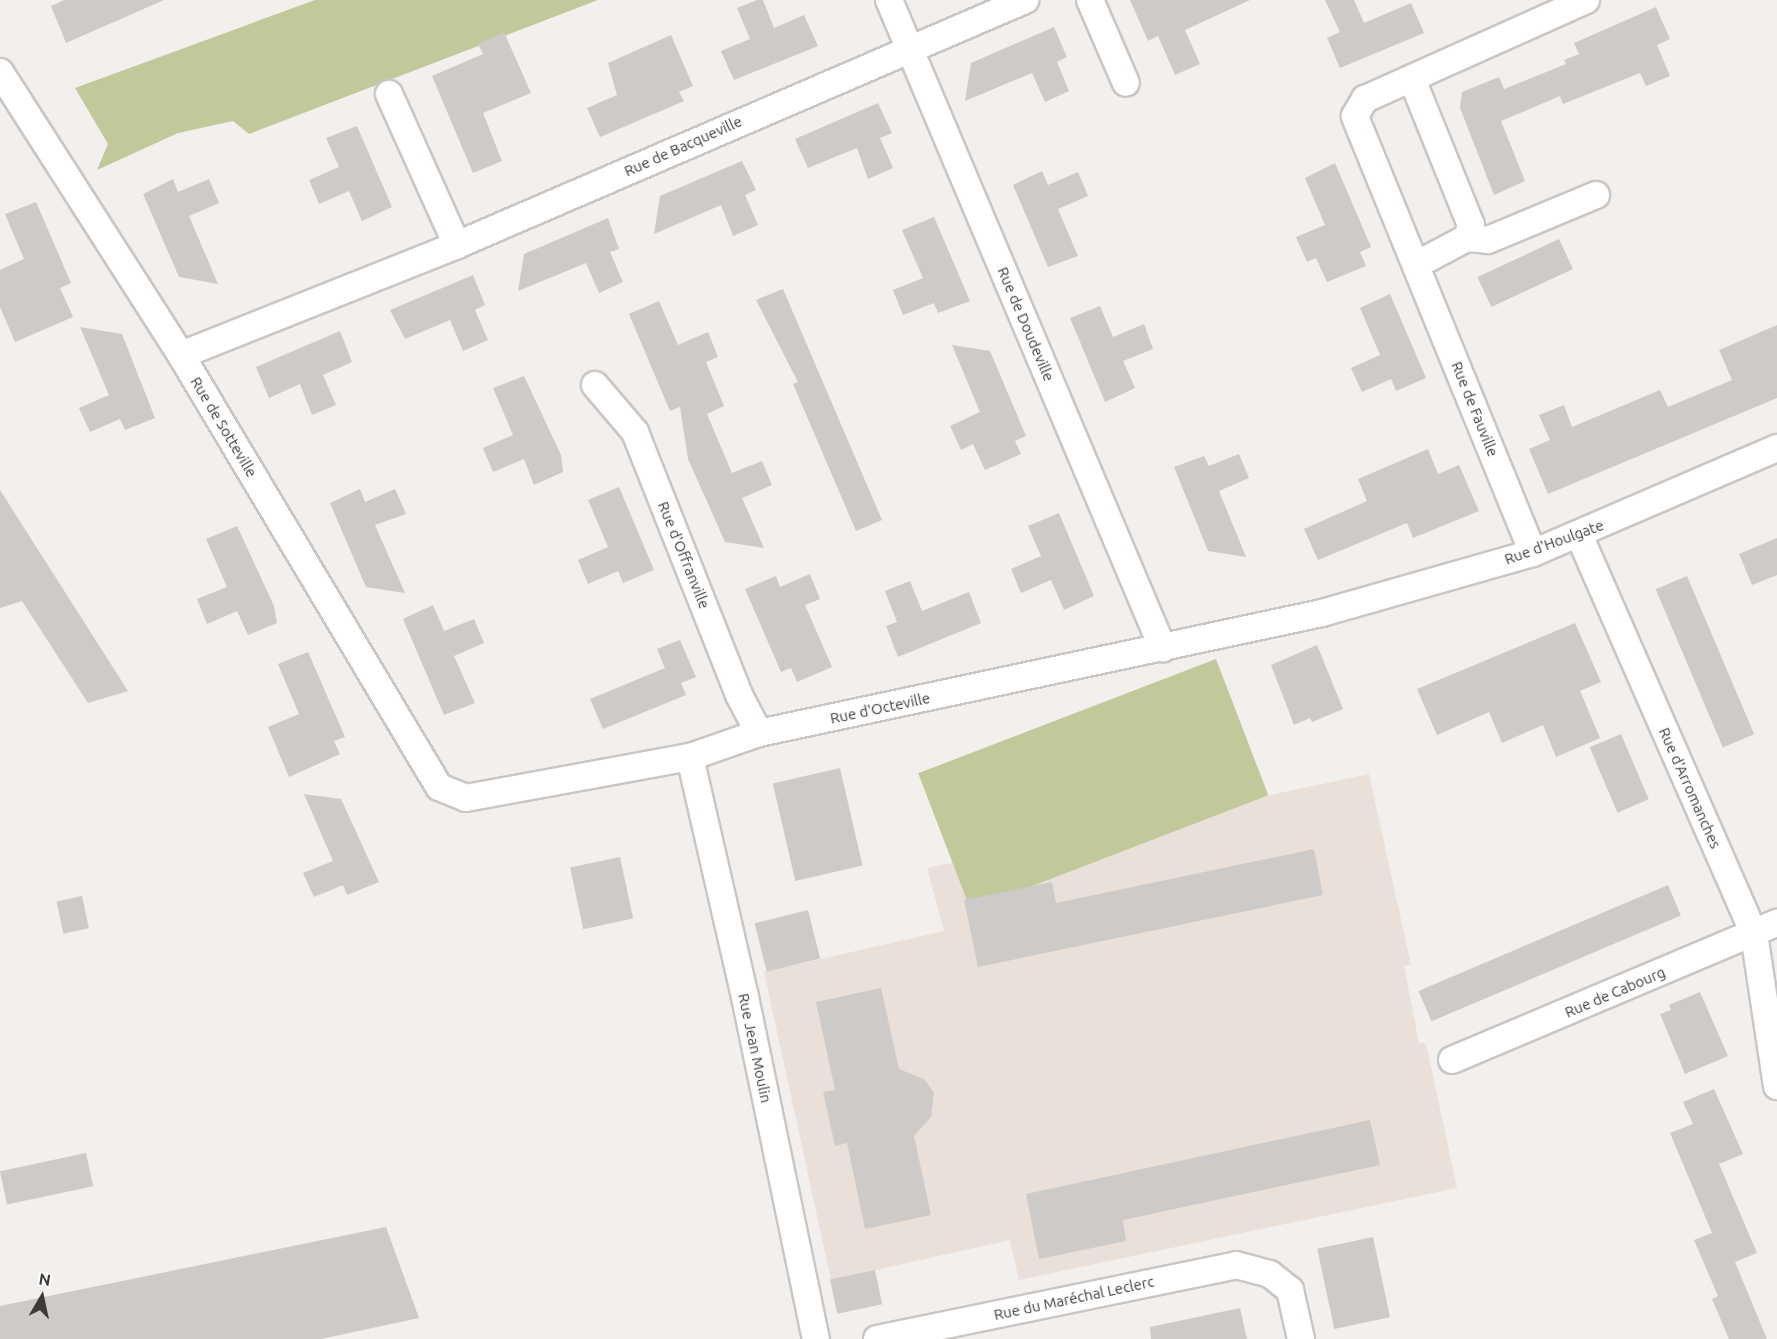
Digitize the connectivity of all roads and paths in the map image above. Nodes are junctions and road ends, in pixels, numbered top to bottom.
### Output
1 (889, 0) edge
2 (1025, 0) edge
3 (1090, 0) edge
4 (1586, 0) edge
5 (908, 49) junction
6 (0, 72) edge
7 (1412, 79) junction
8 (1126, 83) dead end
9 (389, 94) dead end
10 (1596, 195) dead end
11 (1467, 238) junction
12 (457, 244) junction
13 (1416, 265) junction
14 (181, 355) junction
15 (595, 385) dead end
16 (1777, 448) edge
17 (1579, 535) junction
18 (1533, 553) junction
19 (1322, 613) joint
20 (1163, 649) junction
21 (759, 734) junction
22 (690, 757) junction
23 (439, 787) joint
24 (1777, 923) edge
25 (1754, 934) junction
26 (1774, 1051) edge
27 (1452, 1060) dead end
28 (1777, 1086) edge
29 (816, 1339) edge
30 (877, 1339) edge
31 (1301, 1339) edge

1 - 5 street, Rue de Doudeville
2 - 5 street, Rue de Bacqueville
3 - 8 street
4 - 7 street, Rue de Fauville
5 - 12 street, Rue de Bacqueville
5 - 20 street, Rue de Doudeville
6 - 14 street, Rue de Sotteville
7 - 11 street
7 - 13 street, Rue de Fauville
9 - 12 street
10 - 11 street
11 - 13 street
12 - 14 street, Rue de Bacqueville
13 - 18 street, Rue de Fauville
14 - 23 street, Rue de Sotteville
15 - 21 street, Rue d'Offranville
16 - 17 street, Rue d'Houlgate
17 - 18 street, Rue d'Houlgate
17 - 25 street, Rue d'Arromanches
18 - 19 street, Rue d'Houlgate
19 - 20 street, Rue d'Octeville
20 - 21 street, Rue d'Octeville
21 - 22 street, Rue d'Octeville
22 - 23 street, Rue d'Octeville
22 - 29 street, Rue Jean Moulin
24 - 25 street, Rue de Cabourg
25 - 26 street, Rue d'Arromanches
25 - 27 street, Rue de Cabourg
26 - 28 street, Rue d'Arromanches
30 - 31 street, Rue du Maréchal Leclerc

